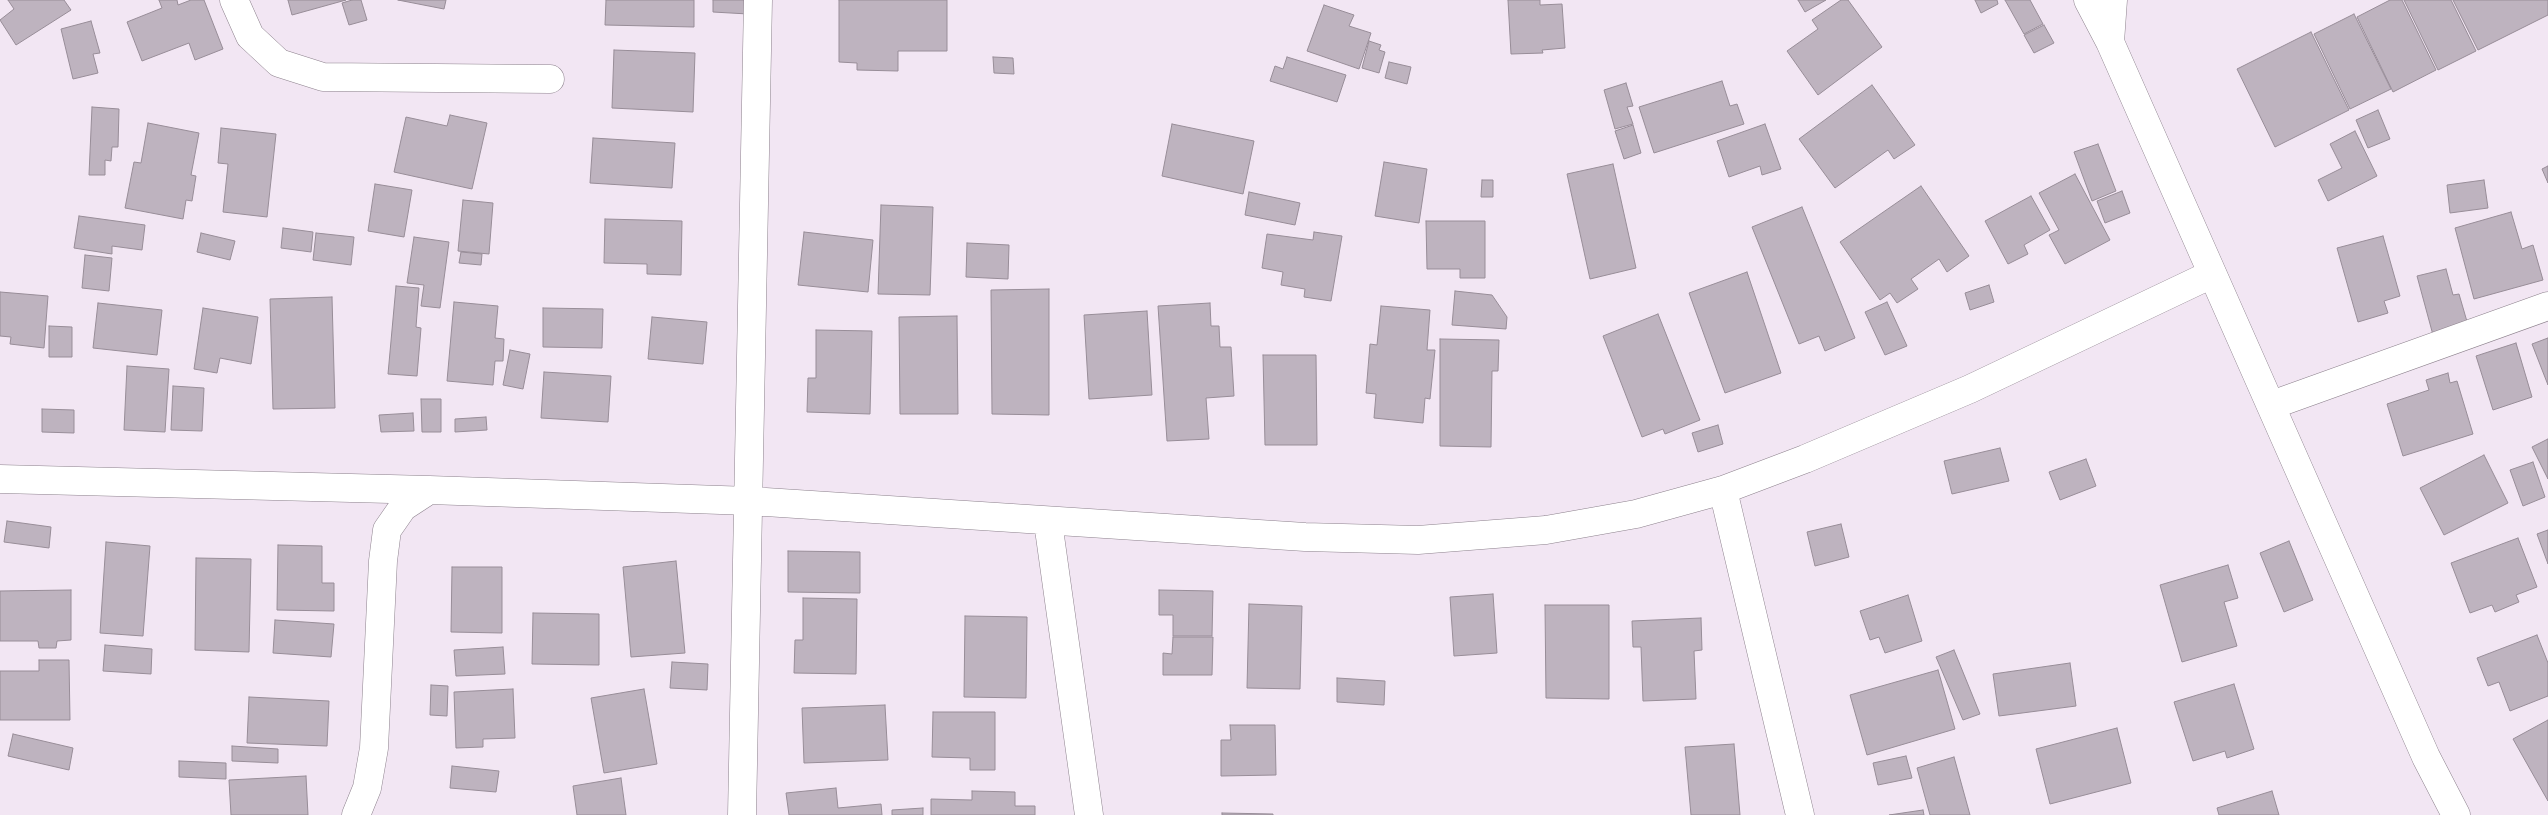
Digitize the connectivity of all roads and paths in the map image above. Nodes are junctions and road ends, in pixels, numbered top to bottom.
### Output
1 (234, 0) edge
2 (758, 0) edge
3 (2088, 0) edge
4 (2113, 0) edge
5 (2110, 42) junction
6 (550, 79) dead end
7 (2212, 274) junction
8 (2548, 306) edge
9 (2272, 405) junction
10 (0, 479) edge
11 (429, 490) junction
12 (1723, 490) junction
13 (750, 501) junction
14 (1048, 522) junction
15 (356, 815) edge
16 (742, 815) edge
17 (1089, 815) edge
18 (1800, 815) edge
19 (2456, 815) edge

1 - 6 street
2 - 13 street
3 - 5 street
4 - 5 street
5 - 7 street
7 - 9 street
7 - 12 street
8 - 9 street
9 - 19 street
10 - 11 street
11 - 13 street
11 - 15 street
12 - 14 street
12 - 18 street
13 - 14 street
13 - 16 street
14 - 17 street

